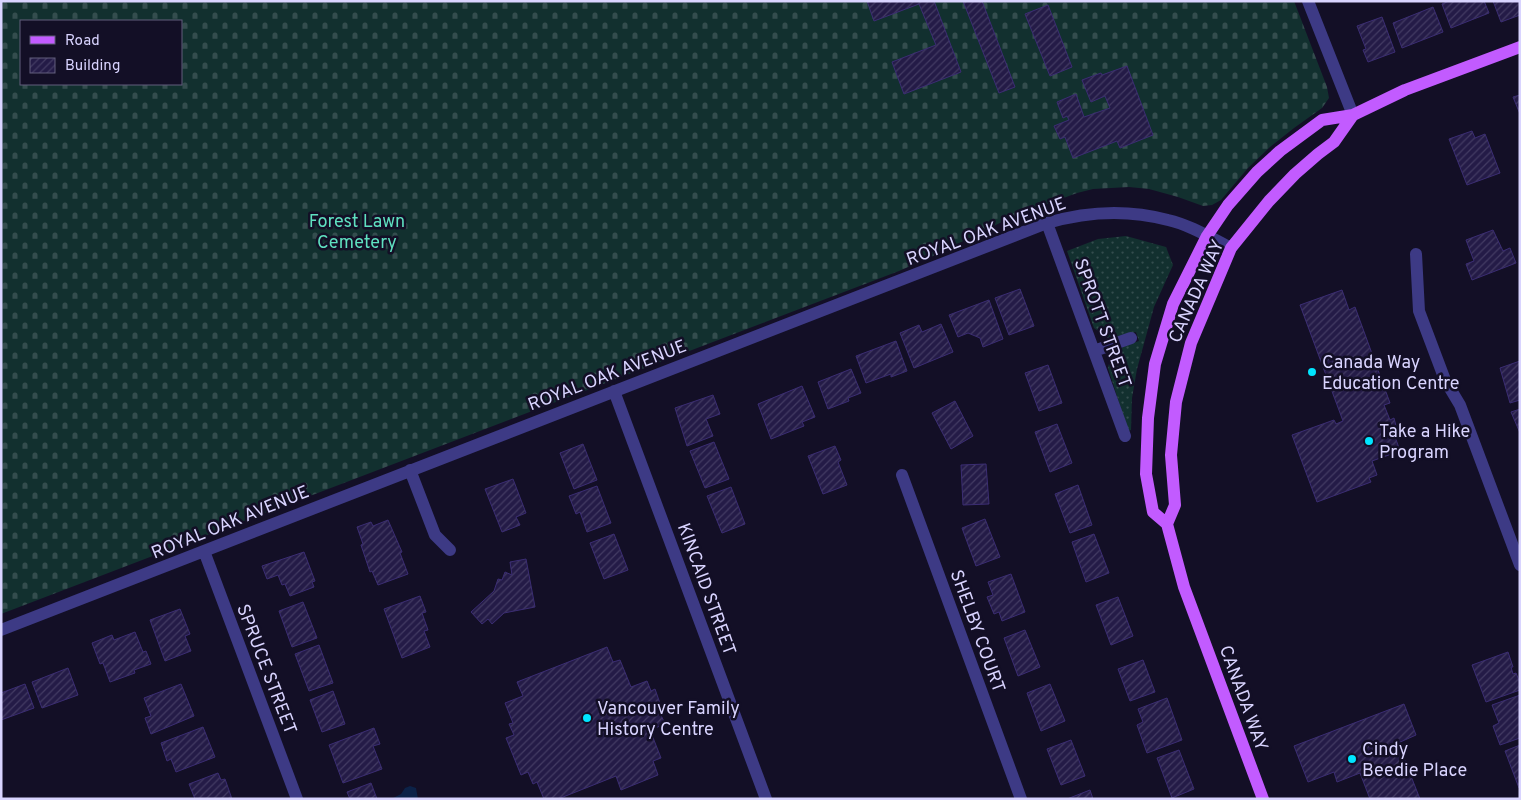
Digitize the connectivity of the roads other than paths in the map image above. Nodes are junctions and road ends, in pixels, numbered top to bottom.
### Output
1 (1308, 1) edge
2 (1520, 47) edge
3 (1353, 115) junction
4 (1047, 223) junction
5 (1207, 236) junction
6 (1231, 248) junction
7 (1416, 254) dead end
8 (1131, 338) dead end
9 (1094, 351) junction
10 (614, 391) junction
11 (1125, 436) dead end
12 (410, 470) junction
13 (902, 475) dead end
14 (1167, 524) junction
15 (450, 550) dead end
16 (204, 551) junction
17 (1520, 565) edge
18 (1, 630) edge
19 (297, 799) edge
20 (766, 799) edge
21 (1021, 799) edge
22 (1263, 799) edge

1 - 3 street
2 - 3 main road, CANADA WAY
3 - 5 main road, CANADA WAY
3 - 6 main road, CANADA WAY
4 - 5 street, ROYAL OAK AVENUE
4 - 9 street, SPROTT STREET
4 - 10 street, ROYAL OAK AVENUE
5 - 6 street, ROYAL OAK AVENUE
5 - 14 main road, CANADA WAY
6 - 14 main road, CANADA WAY
7 - 17 street
8 - 9 street
9 - 11 street, SPROTT STREET
10 - 12 street, ROYAL OAK AVENUE
10 - 20 street, KINCAID STREET
12 - 15 street
12 - 16 street, ROYAL OAK AVENUE
13 - 21 street, SHELBY COURT
14 - 22 main road, CANADA WAY
16 - 18 street, ROYAL OAK AVENUE
16 - 19 street, SPRUCE STREET

